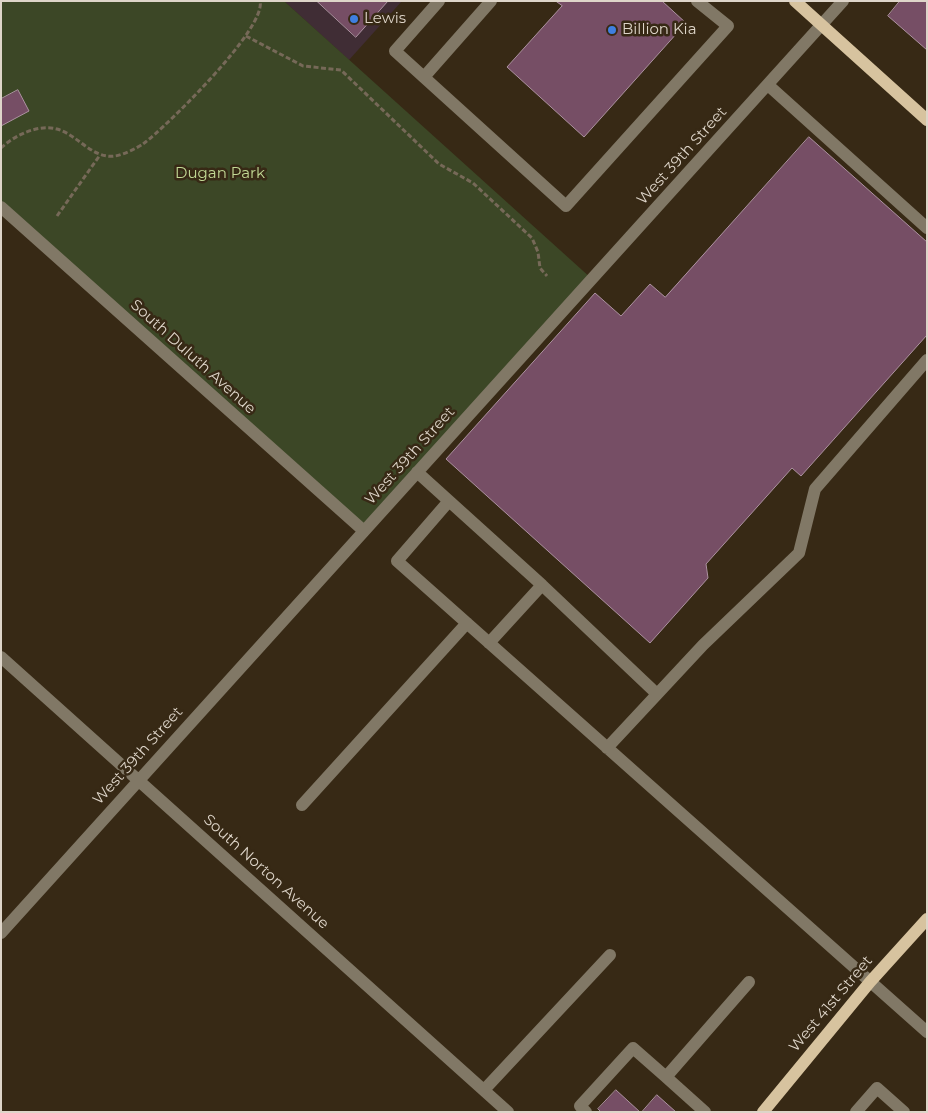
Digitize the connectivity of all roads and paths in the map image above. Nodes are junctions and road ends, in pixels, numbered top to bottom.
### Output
1 (260, 1) edge
2 (439, 1) edge
3 (491, 1) edge
4 (697, 1) edge
5 (795, 1) edge
6 (843, 1) edge
7 (822, 25) junction
8 (246, 36) junction
9 (424, 77) junction
10 (768, 85) junction
11 (927, 120) edge
12 (1, 148) edge
13 (100, 155) junction
14 (1, 207) edge
15 (57, 216) dead end
16 (927, 228) edge
17 (547, 276) dead end
18 (927, 360) edge
19 (417, 472) junction
20 (449, 501) junction
21 (364, 532) junction
22 (542, 585) junction
23 (467, 623) junction
24 (489, 643) junction
25 (1, 657) edge
26 (658, 694) junction
27 (607, 748) junction
28 (139, 779) junction
29 (302, 805) dead end
30 (927, 919) edge
31 (1, 933) edge
32 (610, 955) dead end
33 (749, 982) dead end
34 (870, 982) junction
35 (927, 1032) edge
36 (666, 1078) junction
37 (484, 1090) junction
38 (508, 1112) edge
39 (586, 1112) edge
40 (705, 1112) edge
41 (763, 1112) edge
42 (856, 1112) edge
43 (904, 1112) edge

1 - 8 path
2 - 9 street
3 - 9 street
4 - 9 street
5 - 7 main road
6 - 7 street, West 39th Street
7 - 10 street, West 39th Street
7 - 11 main road
8 - 13 path
8 - 17 path
10 - 16 street
10 - 19 street, West 39th Street
12 - 13 path
13 - 15 path
14 - 21 street, South Duluth Avenue
18 - 26 street
19 - 20 street
19 - 21 street, West 39th Street
20 - 22 street
20 - 23 street
21 - 28 street, West 39th Street
22 - 24 street
22 - 26 street
23 - 24 street
23 - 29 street
24 - 27 street
25 - 28 street, South Norton Avenue
26 - 27 street
27 - 34 street
28 - 31 street, West 39th Street
28 - 37 street, South Norton Avenue
30 - 34 main road, West 41st Street
32 - 37 street
33 - 36 street
34 - 35 street
34 - 41 main road, West 41st Street
36 - 39 street
36 - 40 street
37 - 38 street, South Norton Avenue
42 - 43 street

